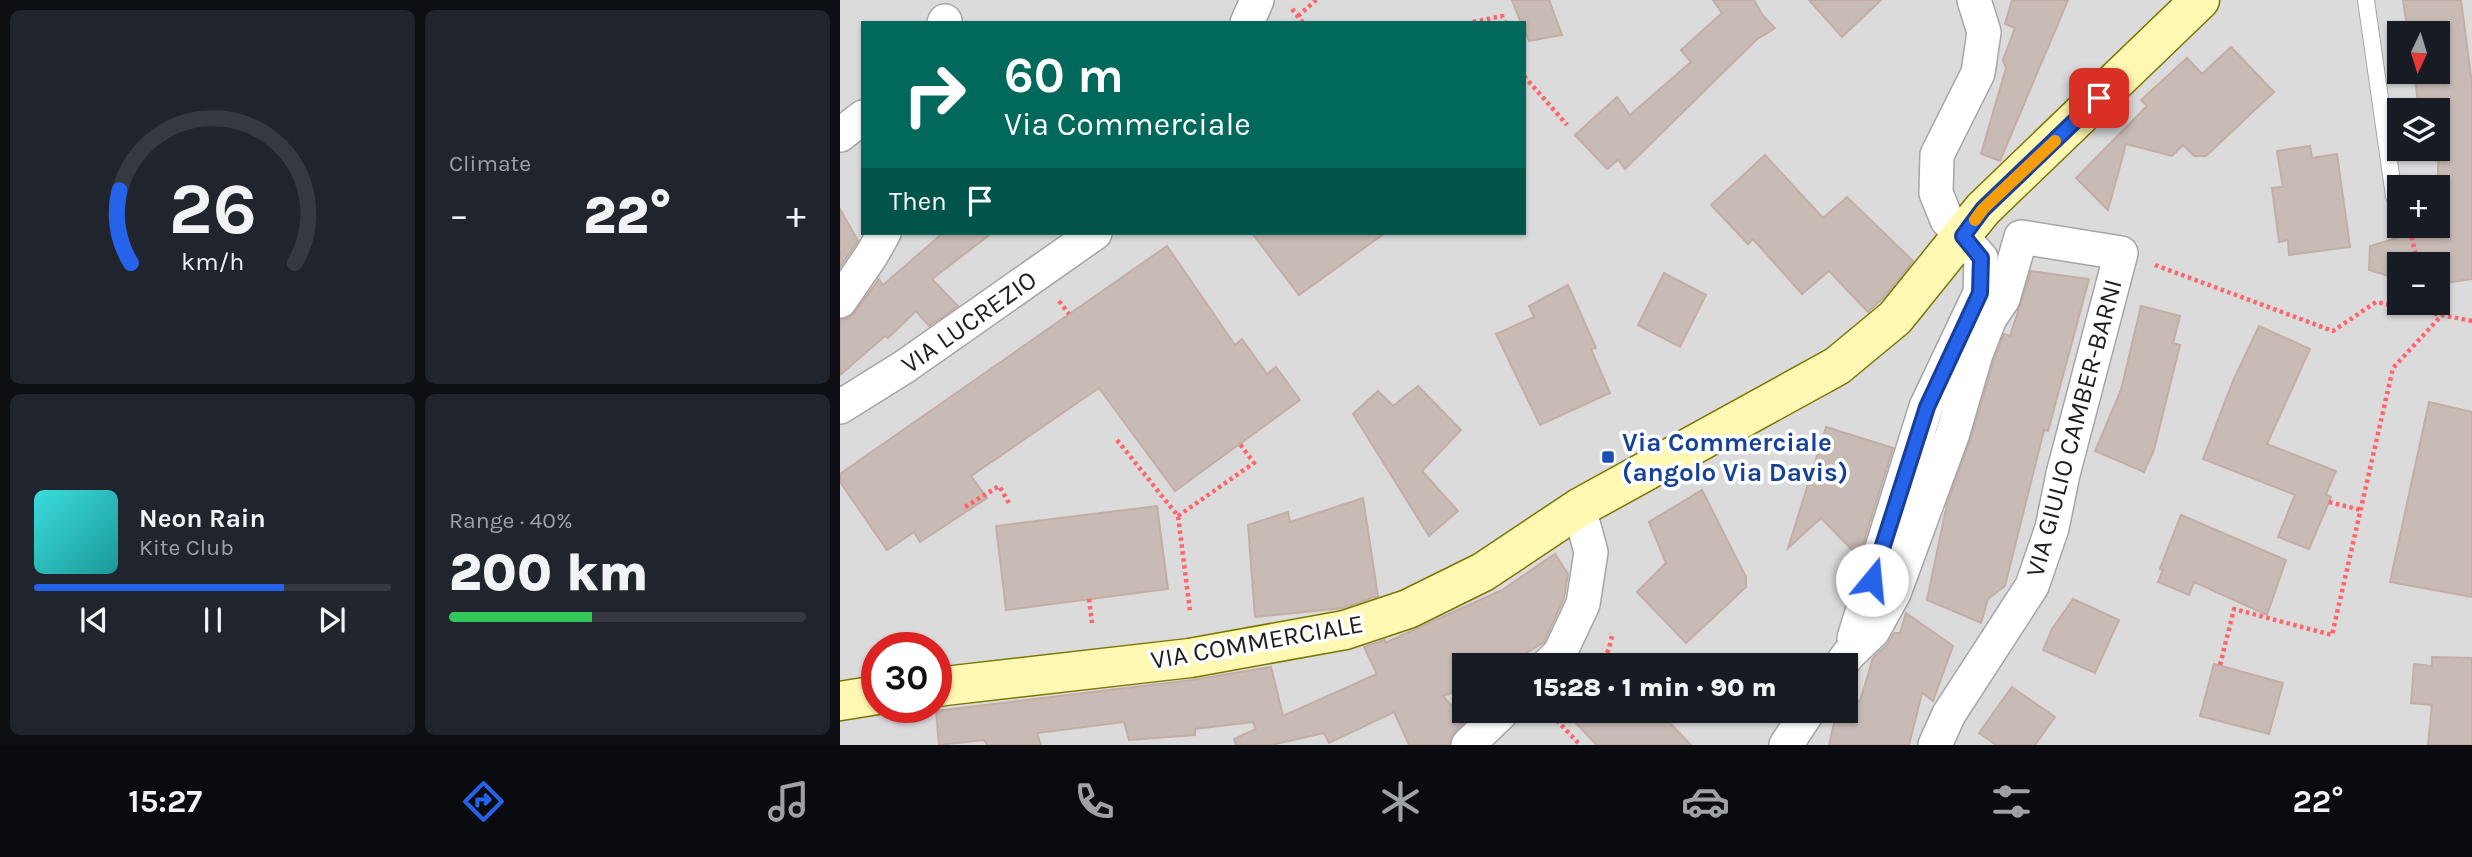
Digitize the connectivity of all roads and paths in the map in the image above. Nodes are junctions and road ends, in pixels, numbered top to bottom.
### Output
1 (1257, 0) edge
2 (1316, 0) edge
3 (1974, 0) edge
4 (2200, 0) edge
5 (2366, 0) edge
6 (1298, 16) dead end
7 (1248, 21) edge
8 (1484, 21) edge
9 (1504, 21) edge
10 (1526, 78) edge
11 (861, 119) edge
12 (1567, 125) dead end
13 (840, 135) edge
14 (2391, 175) edge
15 (2006, 188) junction
16 (883, 235) edge
17 (1092, 235) edge
18 (1963, 236) junction
19 (2021, 237) junction
20 (2121, 253) junction
21 (840, 301) edge
22 (2387, 304) edge
23 (2442, 315) joint
24 (2472, 321) edge
25 (840, 407) edge
26 (1117, 440) dead end
27 (1240, 444) dead end
28 (2329, 502) dead end
29 (1009, 503) dead end
30 (965, 507) dead end
31 (1579, 508) junction
32 (2361, 510) junction
33 (1178, 516) junction
34 (1089, 599) dead end
35 (1190, 611) dead end
36 (1092, 623) dead end
37 (1559, 653) edge
38 (1846, 653) edge
39 (1851, 653) edge
40 (2220, 665) dead end
41 (952, 685) edge
42 (861, 698) edge
43 (840, 701) edge
44 (1491, 723) edge
45 (1560, 723) edge
46 (1801, 723) edge
47 (1468, 745) edge
48 (1580, 745) edge
49 (1786, 745) edge
50 (1935, 745) edge

1 - 7 street
2 - 6 path
3 - 18 street
4 - 15 main road, VIA COMMERCIALE
5 - 14 lane
8 - 9 path
10 - 12 path
11 - 13 street
15 - 18 main road, VIA COMMERCIALE
15 - 19 street
16 - 21 street
17 - 25 street, VIA LUCREZIO
18 - 31 main road, VIA COMMERCIALE
18 - 38 street
19 - 20 street
19 - 39 street
20 - 22 path
20 - 50 street, VIA GIULIO CAMBER-BARNI
23 - 24 path
23 - 32 path
26 - 33 path
27 - 33 path
28 - 32 path
29 - 30 path
31 - 37 street
31 - 41 main road, VIA COMMERCIALE
32 - 40 path
33 - 35 path
34 - 36 path
42 - 43 main road
44 - 47 street
45 - 48 path
46 - 49 street

